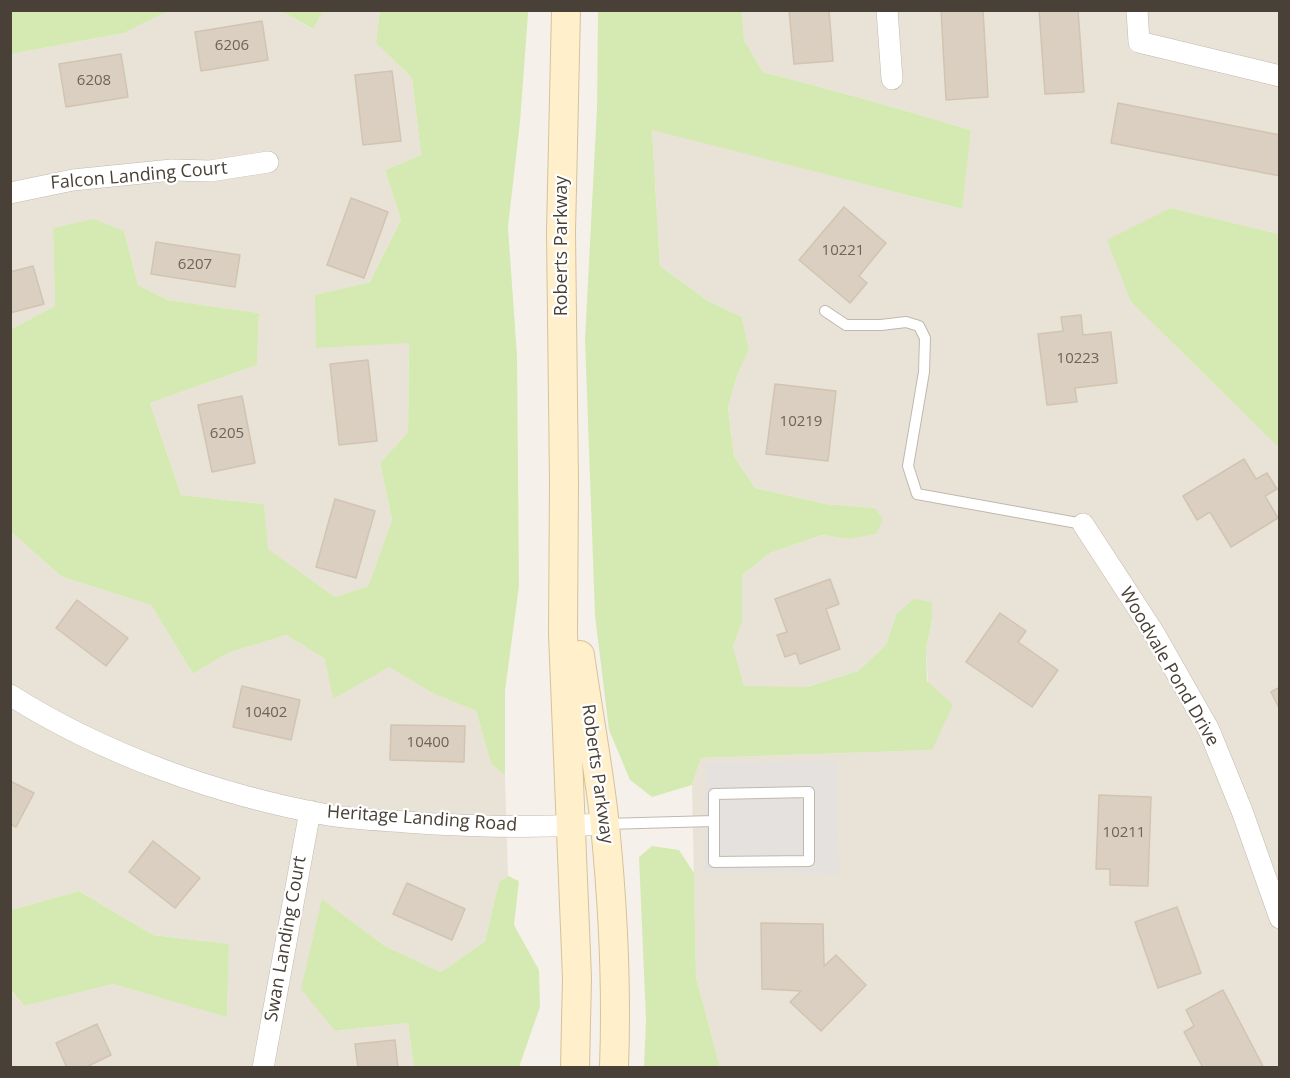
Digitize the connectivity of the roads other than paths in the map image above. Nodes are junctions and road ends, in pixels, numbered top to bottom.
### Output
1 (566, 10) edge
2 (887, 10) edge
3 (1137, 10) edge
4 (1280, 76) edge
5 (892, 79) dead end
6 (268, 162) dead end
7 (10, 193) edge
8 (825, 311) dead end
9 (564, 482) junction
10 (1083, 524) joint
11 (10, 695) edge
12 (310, 811) junction
13 (713, 821) junction
14 (605, 824) junction
15 (571, 826) junction
16 (1280, 918) edge
17 (263, 1068) edge
18 (575, 1068) edge
19 (614, 1068) edge

1 - 9 main road, Roberts Parkway
2 - 5 street
3 - 4 street
6 - 7 street, Falcon Landing Court
8 - 10 lane
9 - 14 main road, Roberts Parkway
9 - 15 main road, Roberts Parkway
10 - 16 street, Woodvale Pond Drive
11 - 12 street, Heritage Landing Road
12 - 15 street, Heritage Landing Road
12 - 17 street, Swan Landing Court
13 - 13 lane
13 - 14 lane
14 - 15 street, Heritage Landing Road
14 - 19 main road, Roberts Parkway
15 - 18 main road, Roberts Parkway

